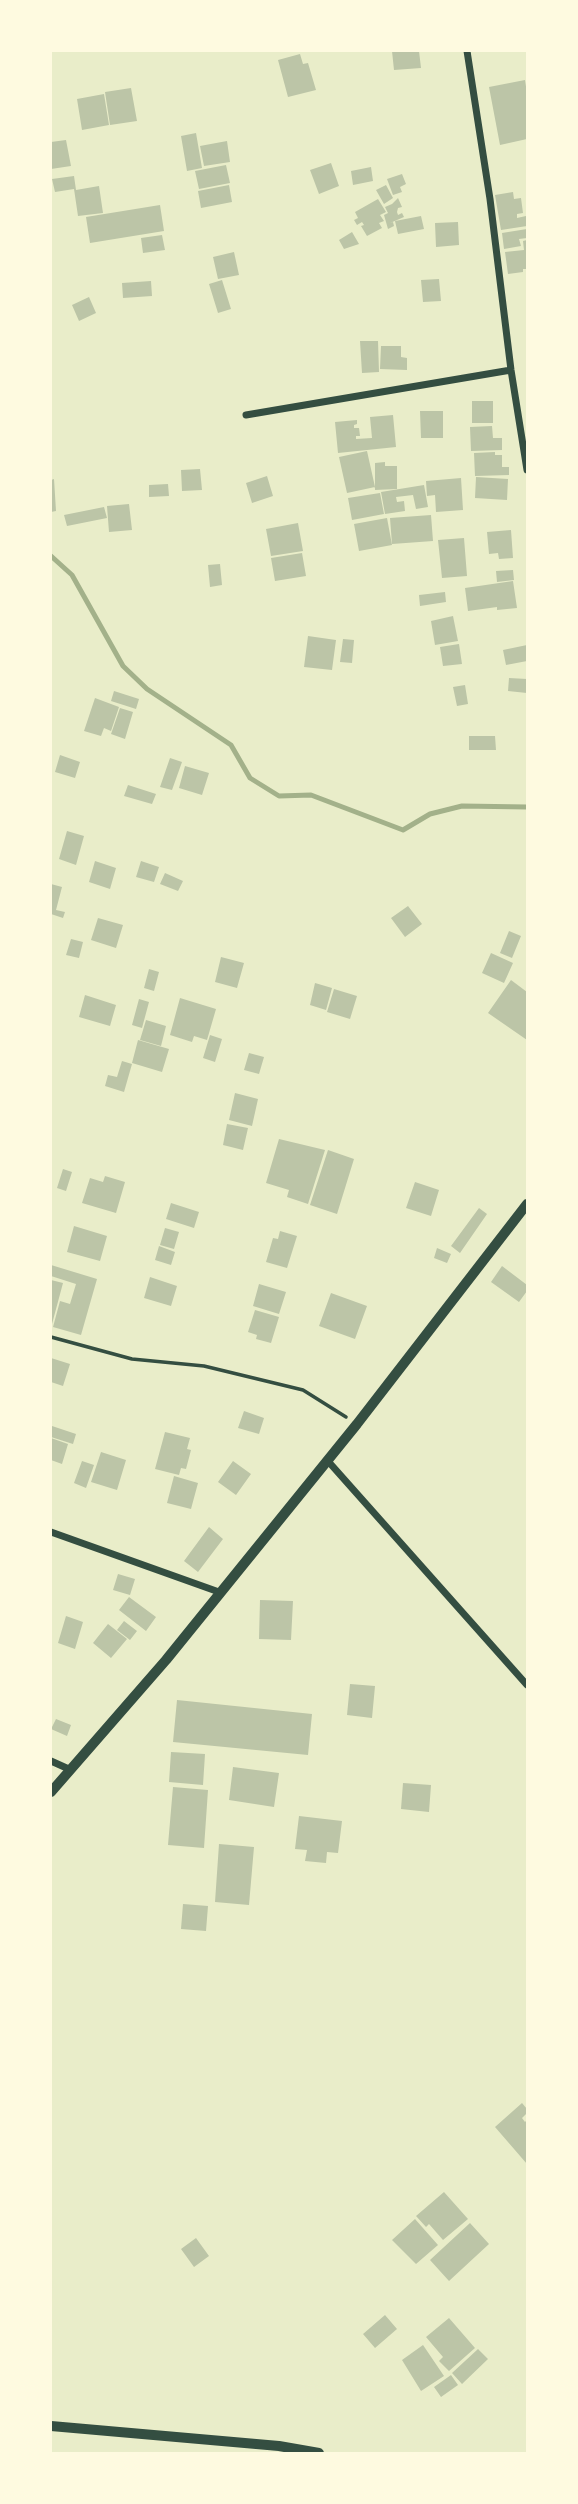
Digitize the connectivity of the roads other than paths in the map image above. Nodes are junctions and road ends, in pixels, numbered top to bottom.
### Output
1 (467, 51) edge
2 (511, 370) junction
3 (246, 415) dead end
4 (527, 470) edge
5 (527, 1204) edge
6 (327, 1461) junction
7 (51, 1532) edge
8 (219, 1592) junction
9 (527, 1685) edge
10 (51, 1761) edge
11 (71, 1770) junction
12 (51, 1791) edge
13 (51, 2426) edge
14 (319, 2453) edge

1 - 2 street
2 - 3 street
2 - 4 street
5 - 6 street
6 - 8 street
6 - 9 street
7 - 8 street
8 - 11 street
10 - 11 street
11 - 12 street
13 - 14 street

